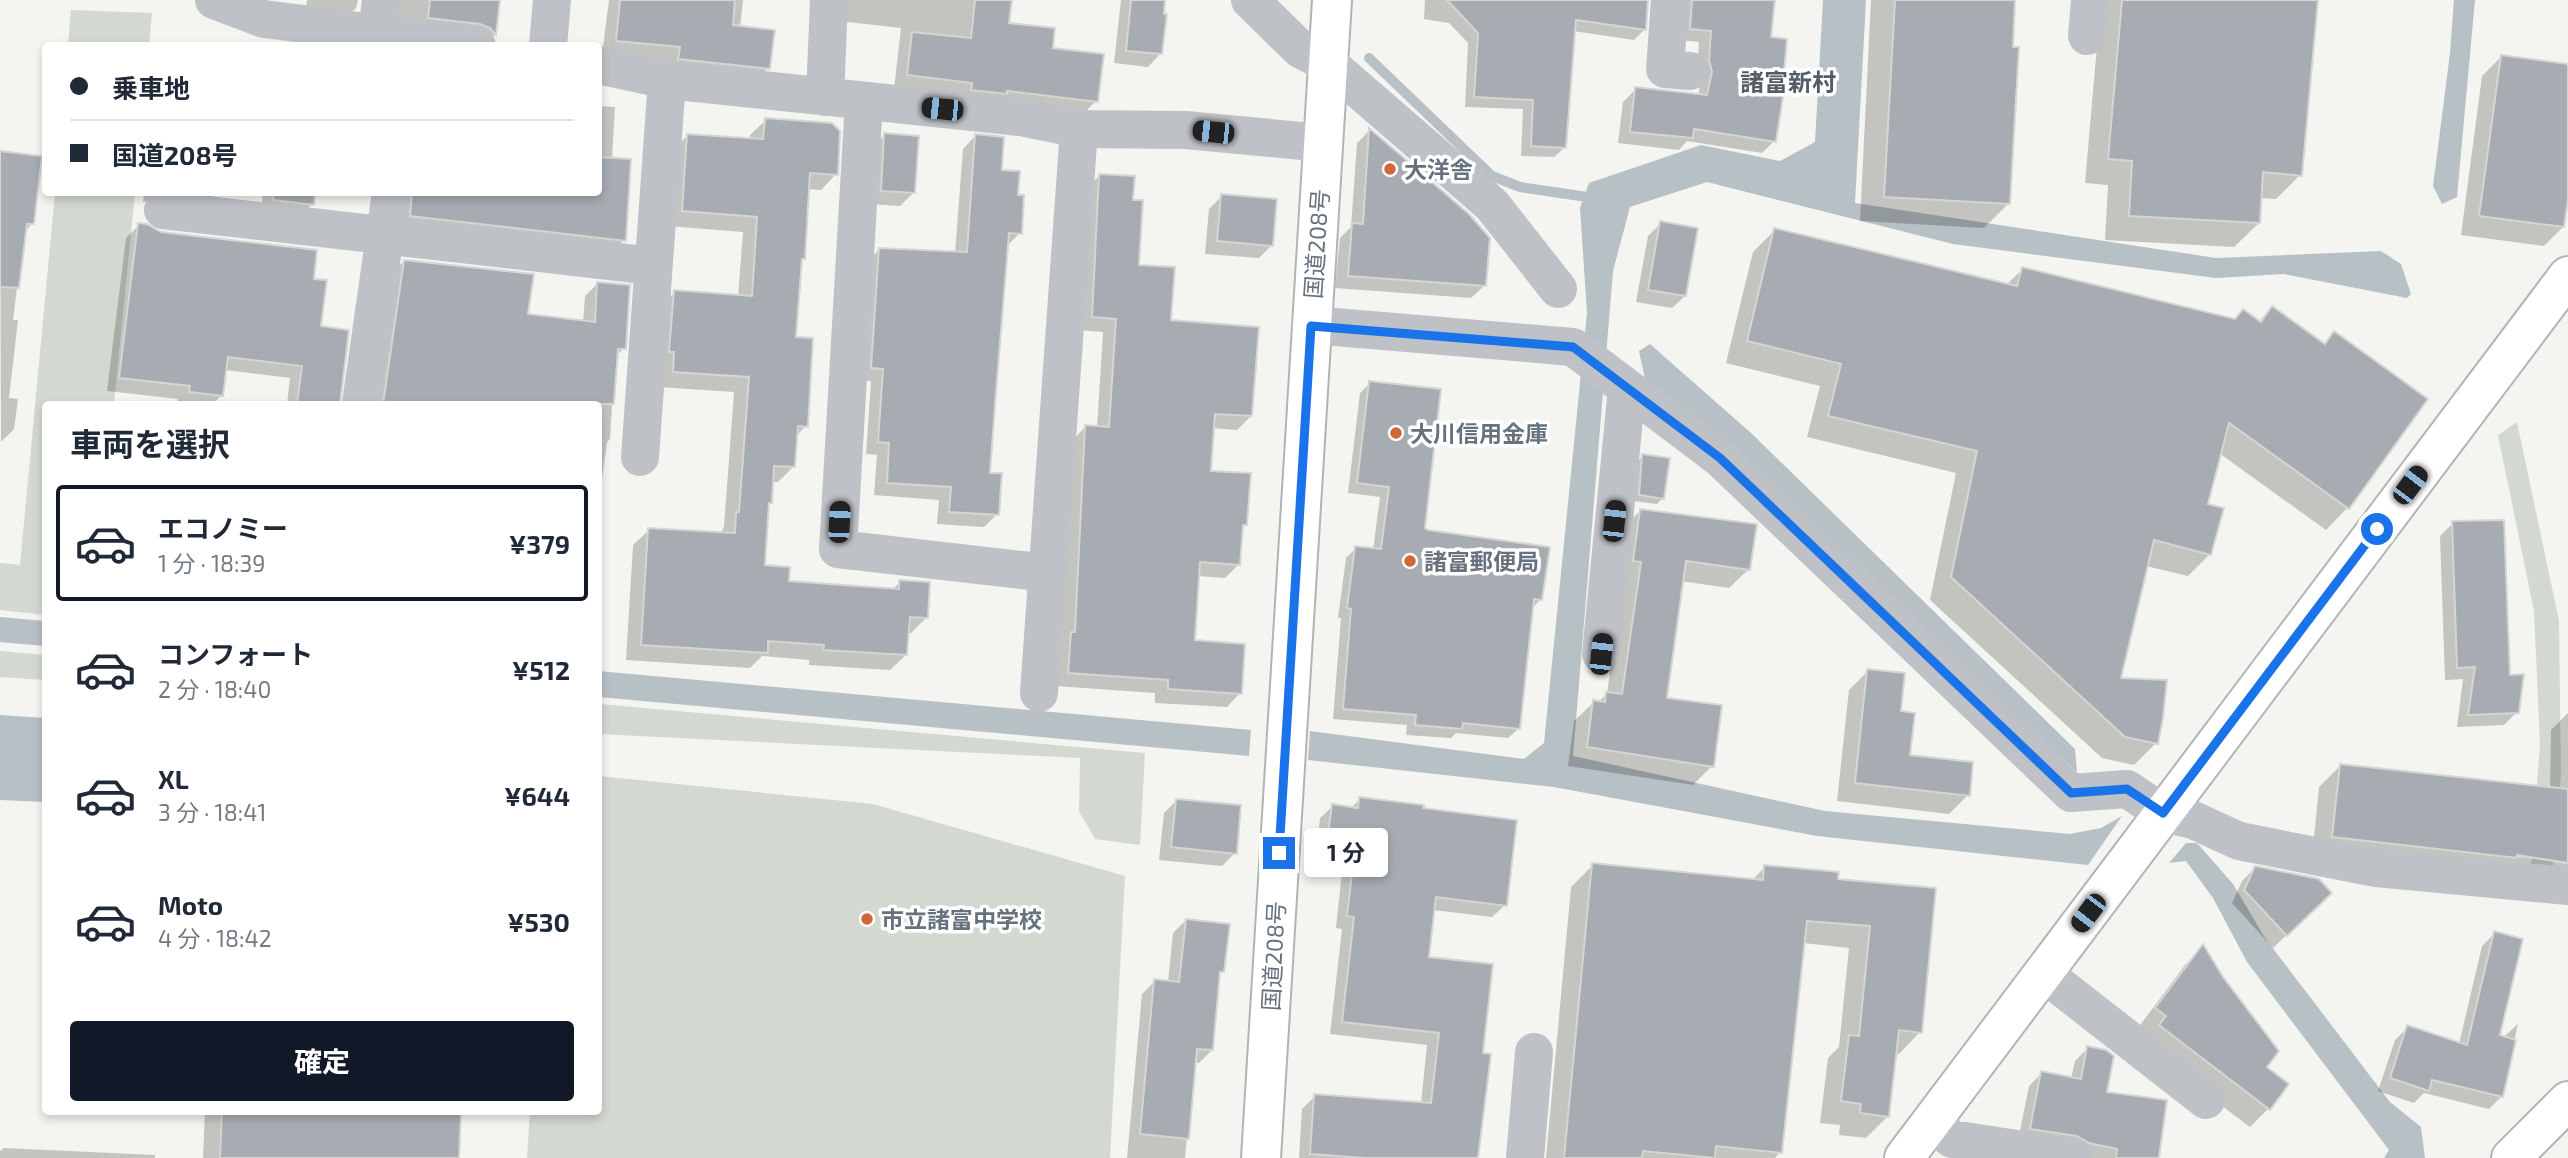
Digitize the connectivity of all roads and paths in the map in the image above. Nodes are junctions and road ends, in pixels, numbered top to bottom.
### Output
1 (214, 0) edge
2 (552, 0) edge
3 (828, 0) edge
4 (1250, 0) edge
5 (1332, 0) edge
6 (1670, 0) edge
7 (396, 29) edge
8 (458, 42) edge
9 (548, 42) edge
10 (1329, 64) junction
11 (602, 66) edge
12 (1690, 71) dead end
13 (667, 80) junction
14 (825, 97) junction
15 (864, 101) junction
16 (1079, 129) junction
17 (1323, 143) junction
18 (390, 196) edge
19 (163, 210) dead end
20 (385, 236) junction
21 (653, 266) junction
22 (2568, 276) edge
23 (1558, 289) dead end
24 (1311, 326) junction
25 (1621, 384) junction
26 (361, 401) edge
27 (640, 457) dead end
28 (1048, 573) junction
29 (1601, 654) dead end
30 (1039, 693) dead end
31 (2163, 813) junction
32 (2568, 886) edge
33 (2043, 973) junction
34 (1534, 1052) dead end
35 (2206, 1100) dead end
36 (2568, 1101) edge
37 (1931, 1122) junction
38 (1261, 1158) edge
39 (1525, 1158) edge
40 (1904, 1158) edge
41 (2074, 1158) edge
42 (2511, 1158) edge

1 - 7 street
2 - 9 street
3 - 14 street
4 - 10 street
5 - 10 main road, 国道208号
6 - 12 street
7 - 8 street
10 - 17 main road, 国道208号
10 - 23 street
11 - 13 street
13 - 14 street
13 - 21 street
14 - 15 street
15 - 16 street
15 - 28 street
16 - 17 street
16 - 28 street
17 - 24 main road, 国道208号
18 - 20 street
19 - 20 street
20 - 21 street
20 - 26 street
21 - 27 street
22 - 31 main road
24 - 25 street
24 - 38 main road, 国道208号
25 - 29 street
25 - 31 street
28 - 30 street
31 - 32 street
31 - 33 main road
33 - 35 street
33 - 37 main road
34 - 39 street
36 - 42 main road
37 - 40 main road
37 - 41 street

